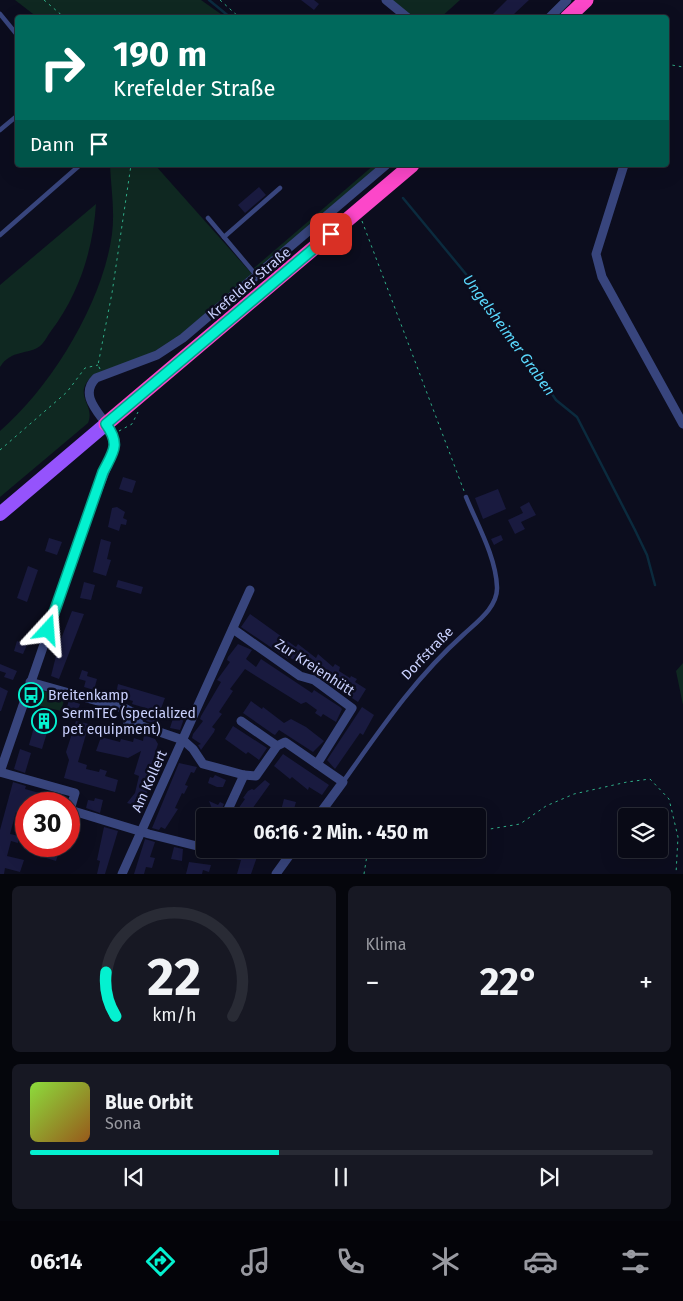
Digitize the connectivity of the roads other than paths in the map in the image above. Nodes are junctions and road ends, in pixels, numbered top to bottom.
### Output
1 (386, 0) edge
2 (567, 0) edge
3 (586, 0) edge
4 (598, 0) edge
5 (0, 14) edge
6 (404, 15) edge
7 (552, 15) edge
8 (570, 15) edge
9 (583, 15) edge
10 (15, 32) edge
11 (15, 118) edge
12 (0, 130) edge
13 (78, 167) edge
14 (384, 167) edge
15 (397, 167) edge
16 (410, 167) edge
17 (623, 167) edge
18 (280, 188) dead end
19 (208, 218) dead end
20 (0, 235) edge
21 (224, 237) junction
22 (256, 275) junction
23 (104, 421) junction
24 (683, 424) edge
25 (466, 497) road end
26 (0, 503) edge
27 (0, 514) edge
28 (250, 590) dead end
29 (233, 630) junction
30 (30, 682) junction
31 (241, 721) dead end
32 (183, 740) junction
33 (278, 746) junction
34 (316, 764) junction
35 (0, 772) edge
36 (244, 775) junction
37 (342, 782) junction
38 (230, 808) edge
39 (324, 808) edge
40 (142, 831) junction
41 (196, 847) edge
42 (288, 858) edge
43 (122, 874) edge
44 (276, 874) edge

1 - 6 street
2 - 7 street
3 - 8 highway
4 - 9 highway
5 - 10 lane
11 - 12 lane
13 - 20 lane
14 - 22 street
15 - 23 highway, Krefelder Straße
16 - 23 highway, Krefelder Straße
17 - 24 street
18 - 21 lane
19 - 21 lane
21 - 22 lane
22 - 23 street
23 - 26 main road, Krefelder Straße
23 - 27 main road, Krefelder Straße
23 - 30 street
25 - 37 lane, Dorfstraße
28 - 29 street, Am Kollert
29 - 32 street, Am Kollert
29 - 34 street, Zur Kreienhütt
30 - 32 street
30 - 35 street
31 - 33 street
32 - 36 street
32 - 40 street, Am Kollert
33 - 34 street
33 - 36 street
34 - 37 street
35 - 40 street
36 - 38 street
37 - 39 street, Dorfstraße
40 - 41 street
40 - 43 street, Am Kollert
42 - 44 street

